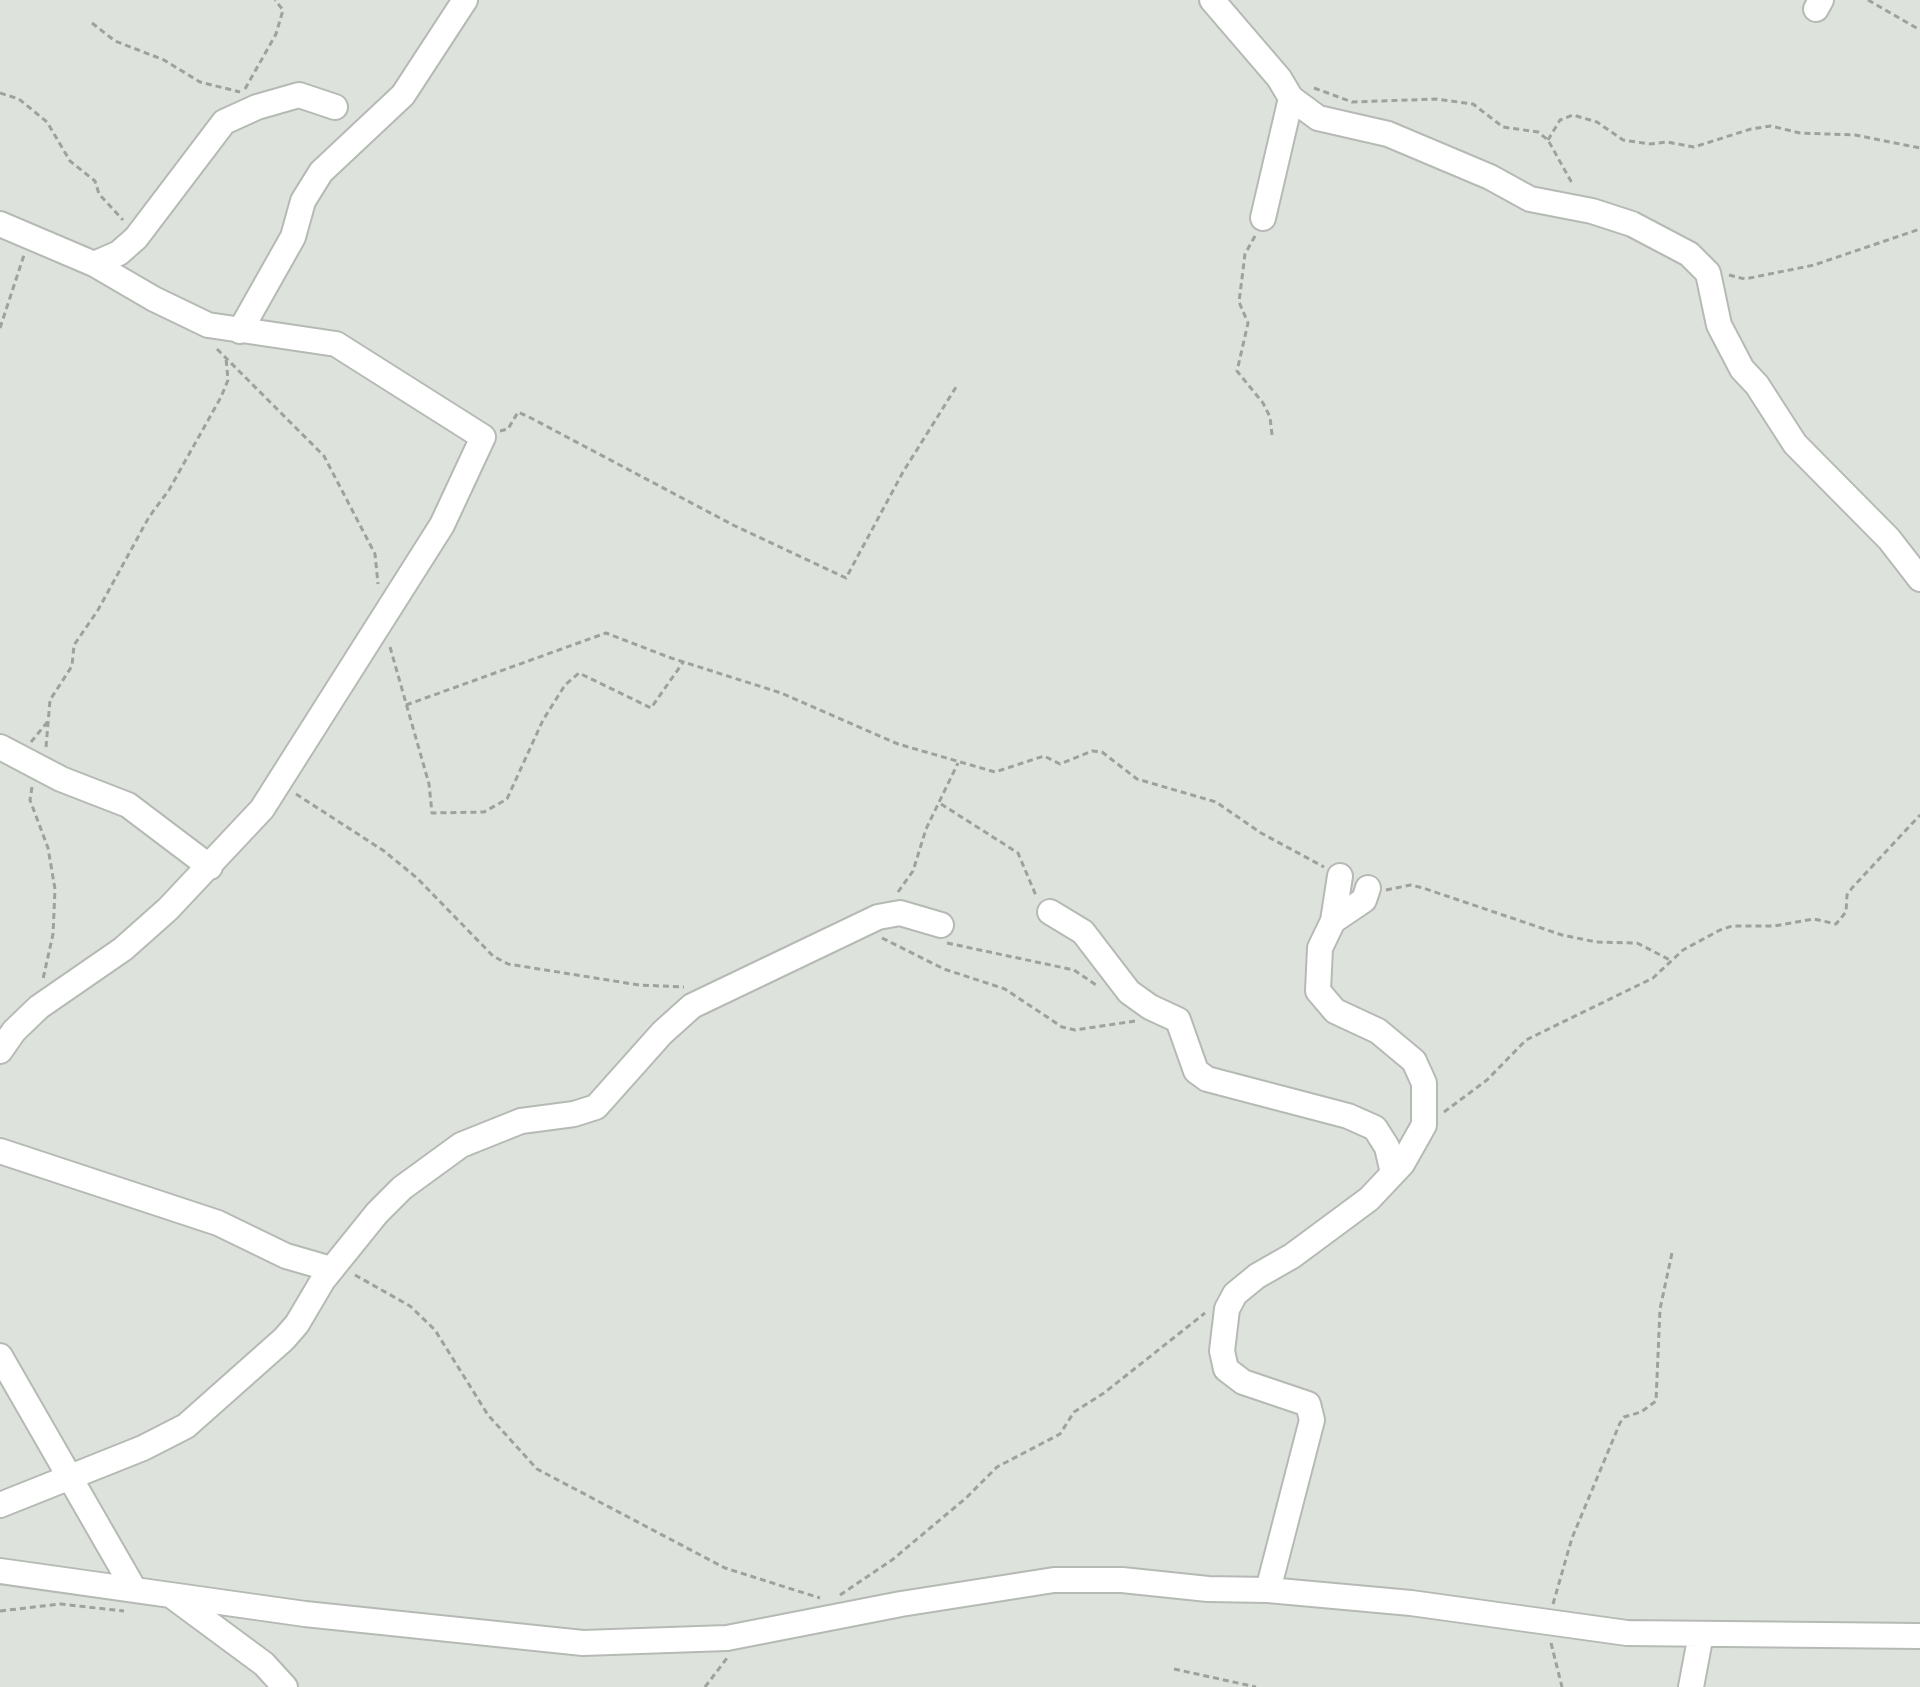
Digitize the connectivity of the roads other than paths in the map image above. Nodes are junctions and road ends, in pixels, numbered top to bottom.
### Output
1 (465, 0) edge
2 (1207, 2) edge
3 (1285, 88) junction
4 (335, 107) dead end
5 (1263, 218) road end
6 (0, 224) edge
7 (94, 264) junction
8 (240, 331) junction
9 (1920, 579) edge
10 (18, 756) edge
11 (210, 867) junction
12 (1340, 876) road end
13 (1368, 888) road end
14 (1050, 912) road end
15 (1333, 921) junction
16 (939, 933) road end
17 (0, 1051) edge
18 (0, 1151) edge
19 (1393, 1173) junction
20 (332, 1268) junction
21 (0, 1356) edge
22 (70, 1477) junction
23 (0, 1505) edge
24 (0, 1571) edge
25 (1268, 1590) junction
26 (168, 1594) junction
27 (132, 1600) junction
28 (1701, 1634) junction
29 (1920, 1636) edge
30 (285, 1687) edge
31 (1691, 1687) edge

1 - 8 street
2 - 3 street
3 - 5 street
3 - 9 street
4 - 7 street
6 - 7 street
7 - 8 street
8 - 11 street
10 - 11 street
11 - 17 street
12 - 15 street
13 - 15 street
14 - 19 street
15 - 19 street
16 - 20 street
18 - 20 street
19 - 25 street
20 - 22 street
21 - 22 street
22 - 23 street
22 - 27 street
24 - 27 street
25 - 26 street
25 - 28 street
26 - 27 street
26 - 30 street
28 - 29 street
28 - 31 street

